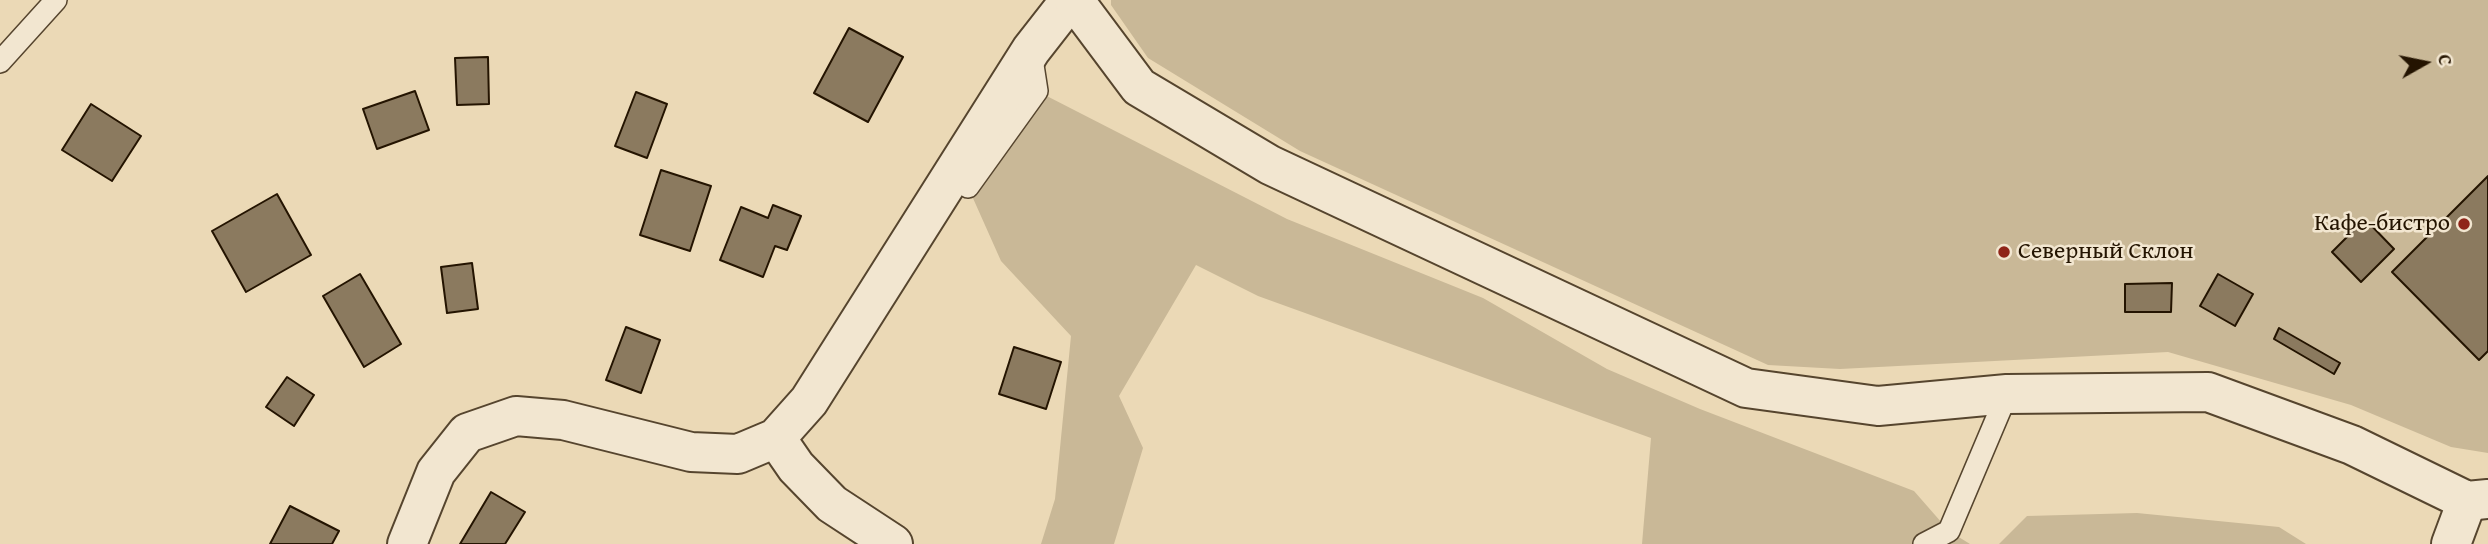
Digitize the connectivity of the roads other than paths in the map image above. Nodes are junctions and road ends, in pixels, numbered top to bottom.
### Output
1 (56, 0) edge
2 (1072, 0) edge
3 (1031, 50) junction
4 (0, 62) edge
5 (968, 187) dead end
6 (2007, 394) junction
7 (776, 438) junction
8 (2478, 500) edge
9 (407, 544) edge
10 (892, 544) edge
11 (1924, 544) edge
12 (2451, 544) edge

1 - 4 lane
2 - 3 street
2 - 6 street
3 - 5 lane
3 - 7 street
6 - 8 street
6 - 11 lane
7 - 9 street
7 - 10 street
8 - 12 street

